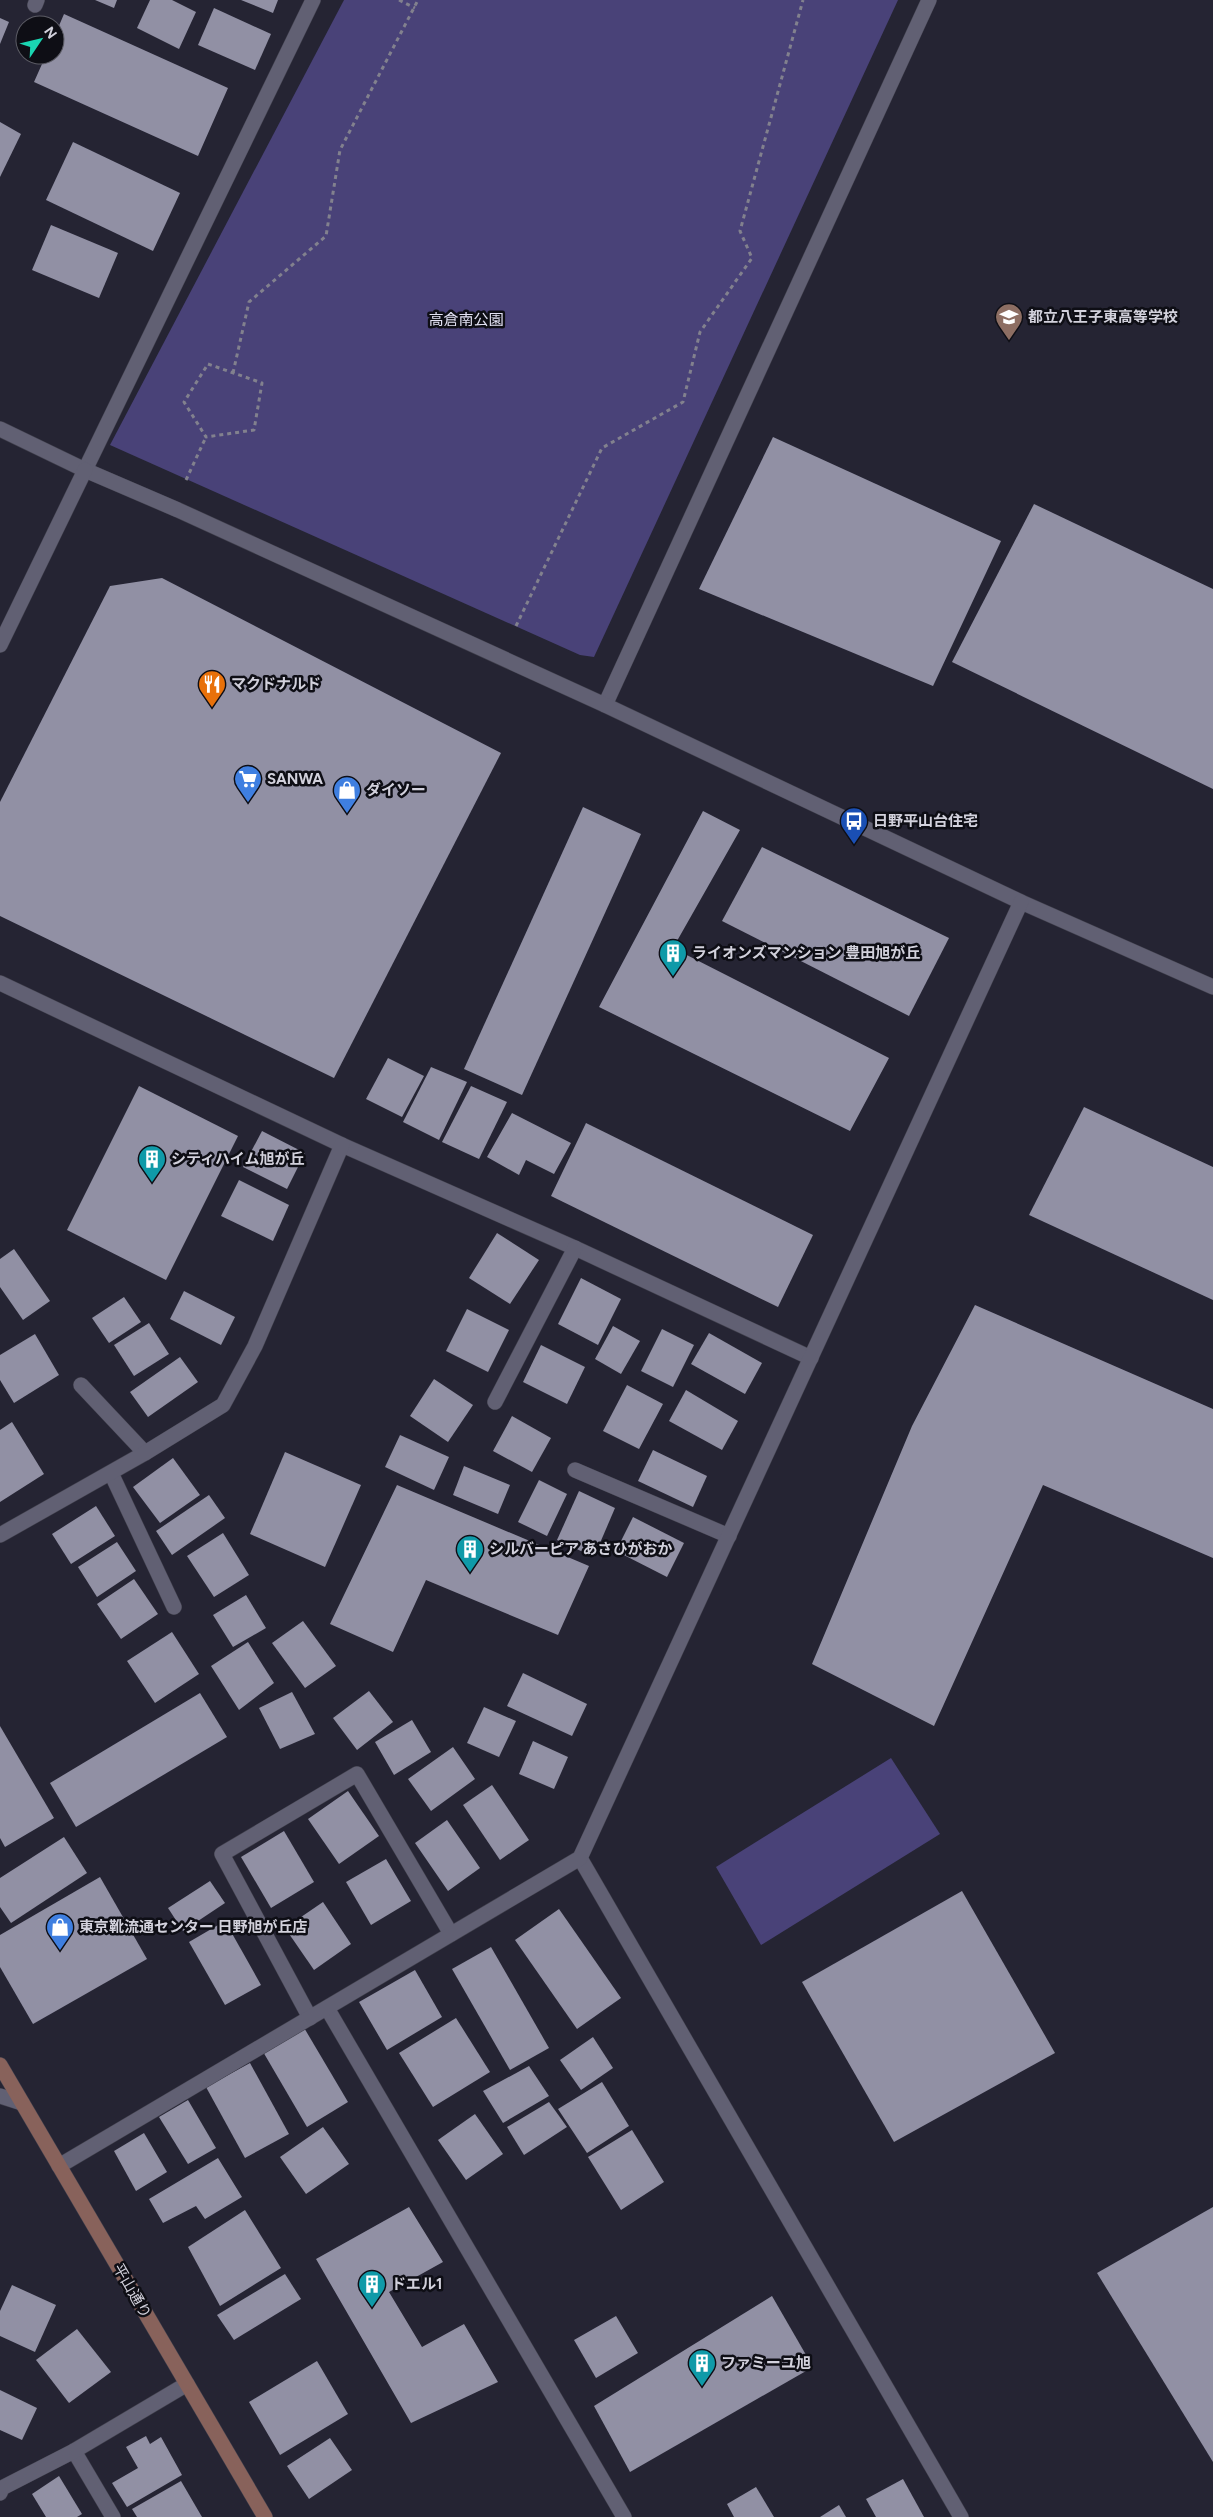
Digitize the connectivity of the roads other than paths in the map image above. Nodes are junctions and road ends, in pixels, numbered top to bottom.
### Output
1 (313, 0) edge
2 (929, 0) edge
3 (0, 429) edge
4 (85, 470) junction
5 (0, 645) edge
6 (605, 705) junction
7 (1021, 902) junction
8 (0, 983) edge
9 (1213, 987) edge
10 (342, 1145) junction
11 (575, 1248) junction
12 (811, 1358) junction
13 (81, 1385) dead end
14 (495, 1402) dead end
15 (145, 1453) junction
16 (576, 1470) dead end
17 (111, 1472) junction
18 (0, 1535) edge
19 (729, 1536) junction
20 (174, 1607) dead end
21 (580, 1858) junction
22 (451, 1934) junction
23 (327, 2008) junction
24 (310, 2018) junction
25 (0, 2065) edge
26 (0, 2096) edge
27 (22, 2103) junction
28 (59, 2166) junction
29 (187, 2384) junction
30 (74, 2451) junction
31 (1, 2489) edge
32 (113, 2517) edge
33 (265, 2517) edge
34 (624, 2517) edge
35 (960, 2517) edge

1 - 4 street
2 - 6 street
3 - 4 street
4 - 5 street
4 - 6 street
6 - 7 street
7 - 9 street
7 - 12 street
8 - 10 street
10 - 11 street
10 - 15 street
11 - 12 street
11 - 14 street
12 - 19 street
13 - 15 street
15 - 17 street
16 - 19 street
17 - 18 street
17 - 20 street
19 - 21 street
21 - 22 street
21 - 35 street
22 - 23 street
22 - 24 street
23 - 24 street
23 - 34 street
24 - 28 street
25 - 27 main road, 平山通り
26 - 27 street
27 - 28 main road, 平山通り
28 - 29 main road, 平山通り
29 - 30 street
29 - 33 main road, 平山通り
30 - 31 street
30 - 32 street

